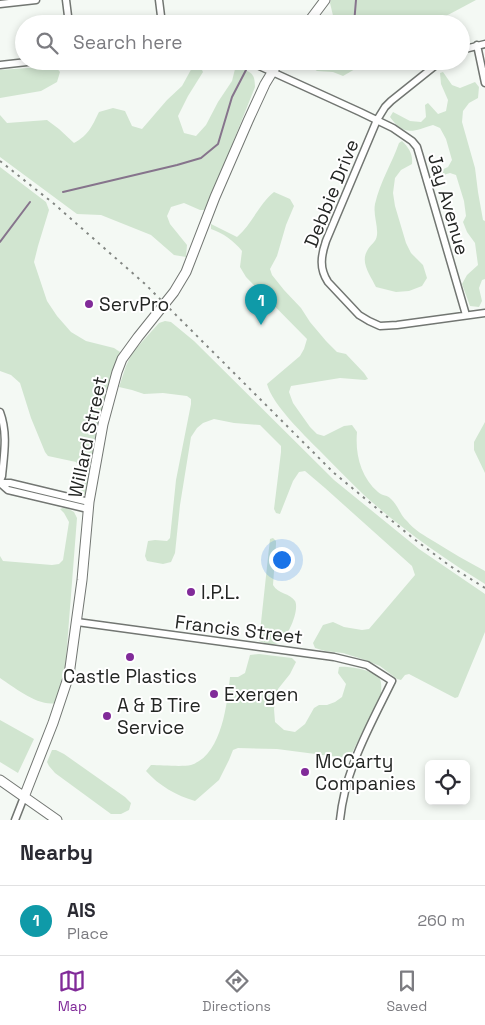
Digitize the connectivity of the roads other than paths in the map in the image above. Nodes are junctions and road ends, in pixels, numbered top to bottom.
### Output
1 (36, 0) edge
2 (66, 0) edge
3 (159, 0) edge
4 (325, 0) edge
5 (0, 4) edge
6 (68, 15) edge
7 (161, 15) edge
8 (314, 15) edge
9 (485, 44) edge
10 (477, 45) junction
11 (470, 47) edge
12 (15, 63) edge
13 (0, 65) edge
14 (267, 70) edge
15 (431, 70) edge
16 (272, 72) junction
17 (485, 83) edge
18 (377, 120) junction
19 (485, 313) edge
20 (466, 316) junction
21 (0, 412) edge
22 (0, 482) edge
23 (89, 505) junction
24 (77, 622) junction
25 (0, 780) edge
26 (24, 797) junction
27 (14, 820) edge
28 (57, 820) edge
29 (340, 820) edge

1 - 5 street
2 - 6 street
3 - 7 street
4 - 8 street
9 - 10 street
10 - 11 street
10 - 17 street
12 - 13 street
14 - 16 street, Jay Avenue
15 - 18 street, Debbie Drive
16 - 18 street, Jay Avenue
16 - 23 street, Willard Street
18 - 20 street, Jay Avenue
18 - 20 street, Debbie Drive
19 - 20 street, Debbie Drive
21 - 22 street
22 - 23 street
23 - 24 street, Willard Street
24 - 26 street, Willard Street
24 - 29 street, Francis Street
25 - 26 street
26 - 27 street, Willard Street
26 - 28 street

